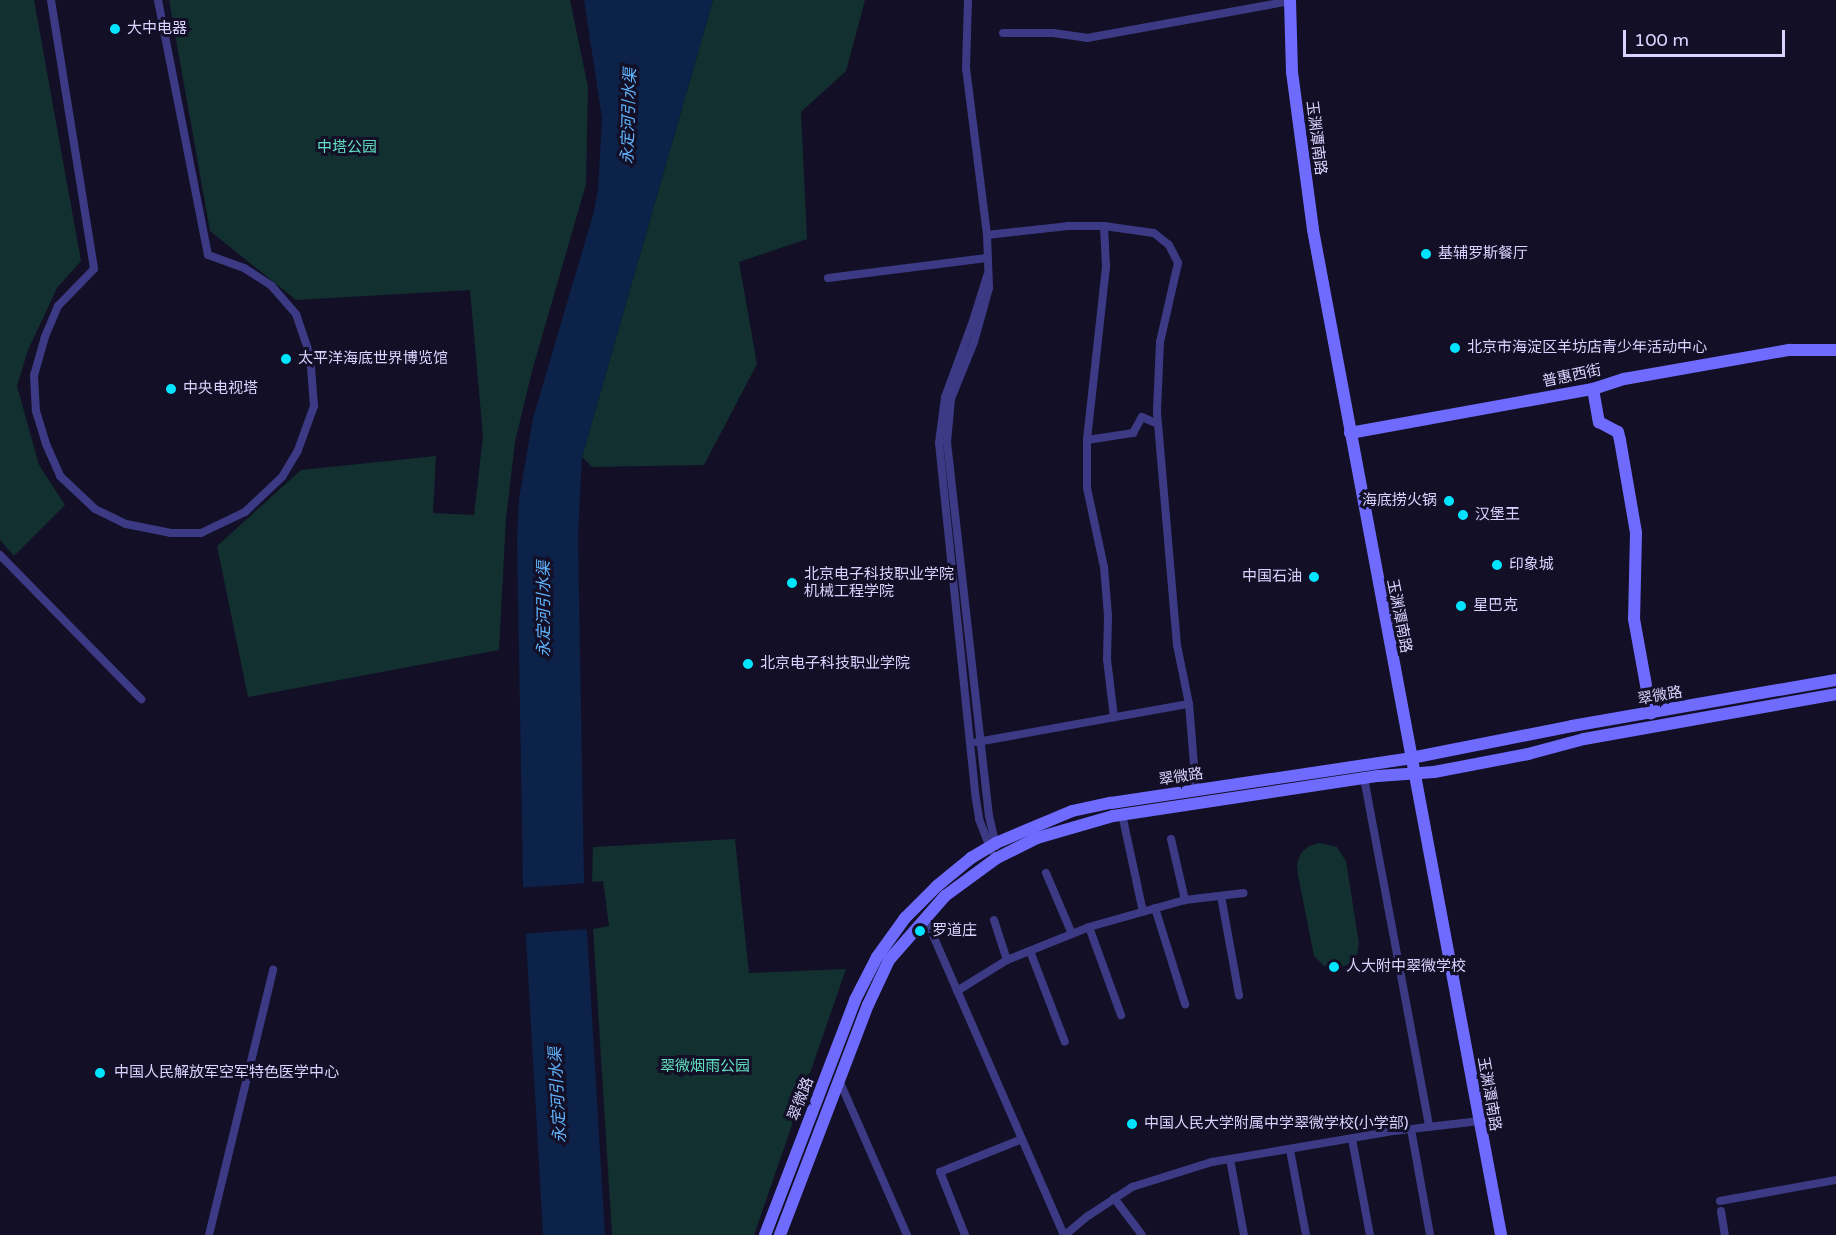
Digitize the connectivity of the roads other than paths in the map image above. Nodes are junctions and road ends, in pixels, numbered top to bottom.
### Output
1 (51, 0) edge
2 (158, 0) edge
3 (968, 0) edge
4 (1290, 0) edge
5 (1003, 33) dead end
6 (1104, 226) junction
7 (987, 235) junction
8 (987, 258) junction
9 (987, 275) junction
10 (828, 278) dead end
11 (1836, 350) edge
12 (1593, 389) junction
13 (1158, 424) junction
14 (1350, 433) junction
15 (1087, 440) junction
16 (0, 555) edge
17 (1836, 680) edge
18 (1836, 694) edge
19 (141, 699) dead end
20 (1189, 704) junction
21 (1651, 713) junction
22 (1114, 718) junction
23 (981, 741) junction
24 (970, 742) junction
25 (1410, 758) junction
26 (1412, 774) junction
27 (1364, 778) junction
28 (1196, 790) junction
29 (1122, 814) junction
30 (1171, 839) dead end
31 (992, 845) junction
32 (997, 858) junction
33 (1046, 873) dead end
34 (1244, 893) dead end
35 (1221, 896) junction
36 (1185, 900) junction
37 (1155, 908) junction
38 (1143, 912) junction
39 (925, 917) junction
40 (994, 920) dead end
41 (1089, 927) junction
42 (1072, 934) junction
43 (1030, 951) junction
44 (1008, 960) junction
45 (273, 970) dead end
46 (957, 991) junction
47 (1239, 995) dead end
48 (1185, 1004) dead end
49 (1121, 1015) dead end
50 (1065, 1042) dead end
51 (839, 1080) junction
52 (1479, 1121) junction
53 (1429, 1127) junction
54 (1411, 1129) junction
55 (1022, 1139) junction
56 (1352, 1139) junction
57 (1290, 1150) junction
58 (1230, 1159) junction
59 (1836, 1180) edge
60 (1114, 1198) junction
61 (1720, 1201) dead end
62 (1721, 1210) dead end
63 (209, 1235) edge
64 (765, 1235) edge
65 (780, 1235) edge
66 (908, 1235) edge
67 (965, 1235) edge
68 (1064, 1235) edge
69 (1142, 1235) edge
70 (1244, 1235) edge
71 (1306, 1235) edge
72 (1370, 1235) edge
73 (1430, 1235) edge
74 (1501, 1235) edge
75 (1725, 1235) edge

1 - 2 street
3 - 7 street
4 - 5 street
4 - 14 main road, 玉渊潭南路
6 - 7 street
6 - 13 street
6 - 15 street
7 - 8 street
8 - 9 street
8 - 10 street
9 - 23 street
9 - 24 street
11 - 12 main road, 普惠西街
12 - 14 main road, 普惠西街
12 - 21 main road
13 - 15 street
13 - 20 street
14 - 25 main road, 玉渊潭南路
15 - 22 street
16 - 19 street
17 - 21 main road, 翠微路
18 - 26 main road, 翠微路
20 - 22 street
20 - 28 street
21 - 25 main road, 翠微路
22 - 23 street
23 - 24 street
23 - 31 street
24 - 31 street
25 - 26 main road, 玉渊潭南路
25 - 28 main road, 翠微路
26 - 27 main road, 翠微路
26 - 52 main road, 玉渊潭南路
27 - 29 main road, 翠微路
27 - 53 street
28 - 31 main road, 翠微路
29 - 32 main road, 翠微路
29 - 38 street
30 - 36 street
31 - 32 street
31 - 64 main road, 翠微路
32 - 39 main road, 翠微路
33 - 42 street
34 - 35 street
35 - 36 street
35 - 47 street
36 - 37 street
37 - 38 street
37 - 48 street
38 - 41 street
39 - 46 street
39 - 51 main road, 翠微路
40 - 44 street
41 - 42 street
41 - 49 street
42 - 43 street
43 - 44 street
43 - 50 street
44 - 46 street
45 - 63 street
46 - 55 street
51 - 65 main road, 翠微路
51 - 66 street
52 - 53 street
52 - 74 main road, 玉渊潭南路
53 - 54 street
54 - 56 street
54 - 73 street
55 - 67 street
55 - 68 street
56 - 57 street
56 - 72 street
57 - 58 street
57 - 71 street
58 - 60 street
58 - 70 street
59 - 61 street
60 - 68 street
60 - 69 street
62 - 75 street

